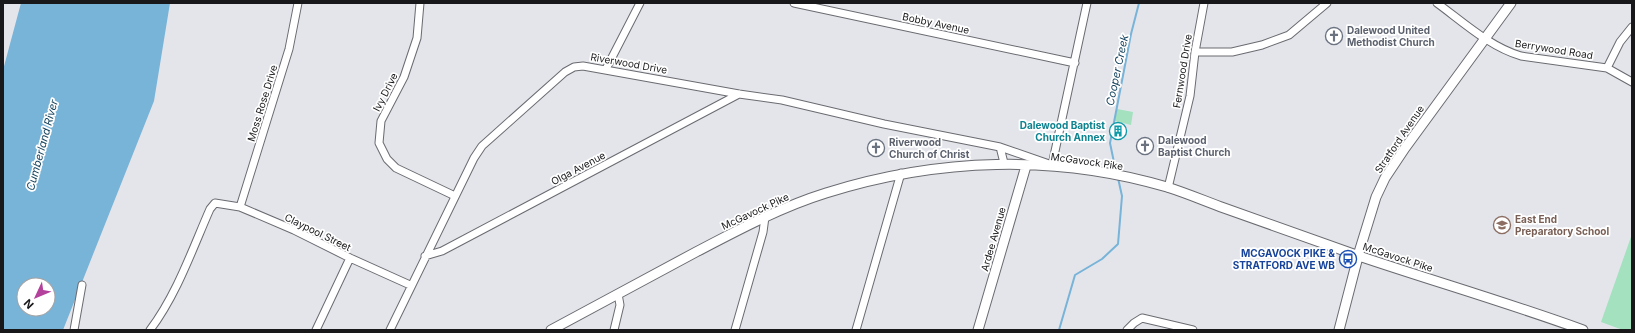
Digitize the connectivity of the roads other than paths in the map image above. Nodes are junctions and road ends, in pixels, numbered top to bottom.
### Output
1 (298, 3) edge
2 (420, 3) edge
3 (640, 3) edge
4 (794, 3) edge
5 (1087, 3) edge
6 (1204, 3) edge
7 (1327, 3) edge
8 (1437, 3) edge
9 (1511, 3) edge
10 (1632, 27) edge
11 (1485, 38) junction
12 (1195, 52) junction
13 (1075, 63) junction
14 (1607, 68) junction
15 (606, 69) junction
16 (1632, 82) edge
17 (739, 94) junction
18 (1000, 148) junction
19 (1024, 155) junction
20 (1004, 163) junction
21 (1052, 165) junction
22 (1026, 166) junction
23 (901, 173) junction
24 (1168, 188) junction
25 (455, 196) junction
26 (240, 208) junction
27 (765, 217) junction
28 (1358, 255) junction
29 (425, 256) junction
30 (350, 258) junction
31 (82, 285) dead end
32 (410, 285) junction
33 (618, 294) junction
34 (74, 330) edge
35 (150, 330) edge
36 (316, 330) edge
37 (390, 330) edge
38 (551, 330) edge
39 (614, 330) edge
40 (735, 330) edge
41 (856, 330) edge
42 (978, 330) edge
43 (1127, 330) edge
44 (1193, 330) edge
45 (1339, 330) edge
46 (1583, 330) edge

1 - 26 street, Moss Rose Drive
2 - 25 street, Ivy Drive
3 - 15 street
4 - 13 street, Bobby Avenue
5 - 13 street
6 - 12 street, Fernwood Drive
7 - 12 street
8 - 11 street, Berrywood Road
9 - 11 street, Stratford Avenue
10 - 14 street
11 - 14 street, Berrywood Road
11 - 28 street, Stratford Avenue
12 - 24 street, Fernwood Drive
13 - 21 street
14 - 16 street, Berrywood Road
15 - 17 street, Riverwood Drive
15 - 25 street, Riverwood Drive
17 - 18 street, Riverwood Drive
17 - 29 street, Olga Avenue
18 - 19 street, Riverwood Drive
18 - 20 street
19 - 21 street, Riverwood Drive
19 - 22 street, Ardee Avenue
20 - 22 street, McGavock Pike
20 - 23 street, McGavock Pike
21 - 22 street, McGavock Pike
21 - 24 street, McGavock Pike
22 - 42 street, Ardee Avenue
23 - 27 street, McGavock Pike
23 - 41 street
24 - 28 street, McGavock Pike
25 - 29 street, Riverwood Drive
26 - 30 street, Claypool Street
26 - 35 street, Claypool Street
27 - 33 street, McGavock Pike
27 - 40 street
28 - 45 street, Stratford Avenue
28 - 46 street, McGavock Pike
29 - 32 street, Riverwood Drive
30 - 32 street, Claypool Street
30 - 36 street
31 - 34 street
32 - 37 street, Riverwood Drive
33 - 38 street, McGavock Pike
33 - 39 street
43 - 44 street

